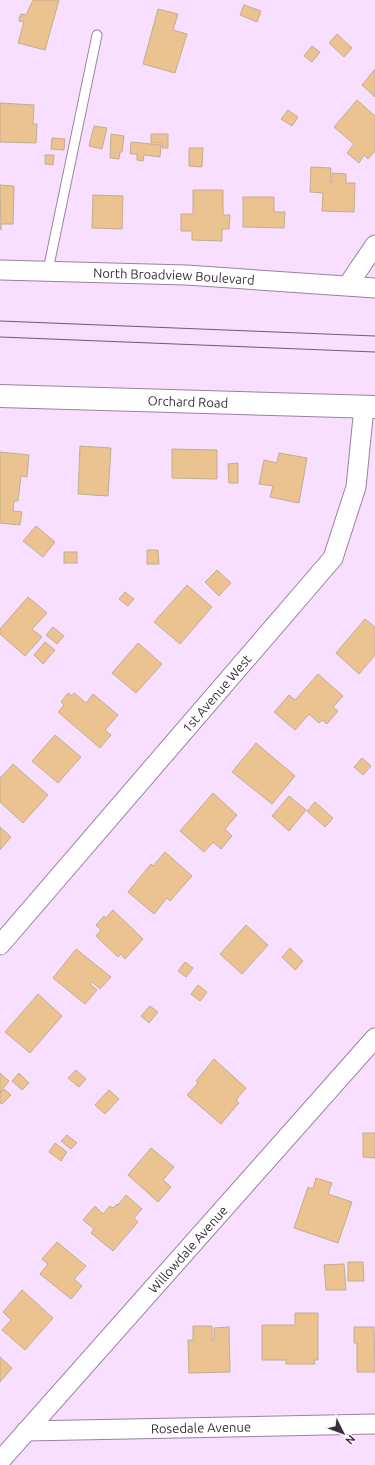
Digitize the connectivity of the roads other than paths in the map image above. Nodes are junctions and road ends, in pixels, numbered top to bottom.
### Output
1 (97, 34) dead end
2 (375, 245) edge
3 (0, 270) edge
4 (48, 270) junction
5 (348, 285) junction
6 (375, 288) edge
7 (0, 396) edge
8 (370, 407) edge
9 (0, 945) edge
10 (375, 1038) edge
11 (375, 1424) edge
12 (26, 1431) junction
13 (0, 1461) edge

1 - 4 lane
2 - 5 street
3 - 4 street, North Broadview Boulevard
4 - 5 street, North Broadview Boulevard
5 - 6 street, North Broadview Boulevard
7 - 8 street, Orchard Road
8 - 9 street, 1st Avenue West
10 - 12 street, Willowdale Avenue
11 - 12 street, Rosedale Avenue
12 - 13 street, Willowdale Avenue

